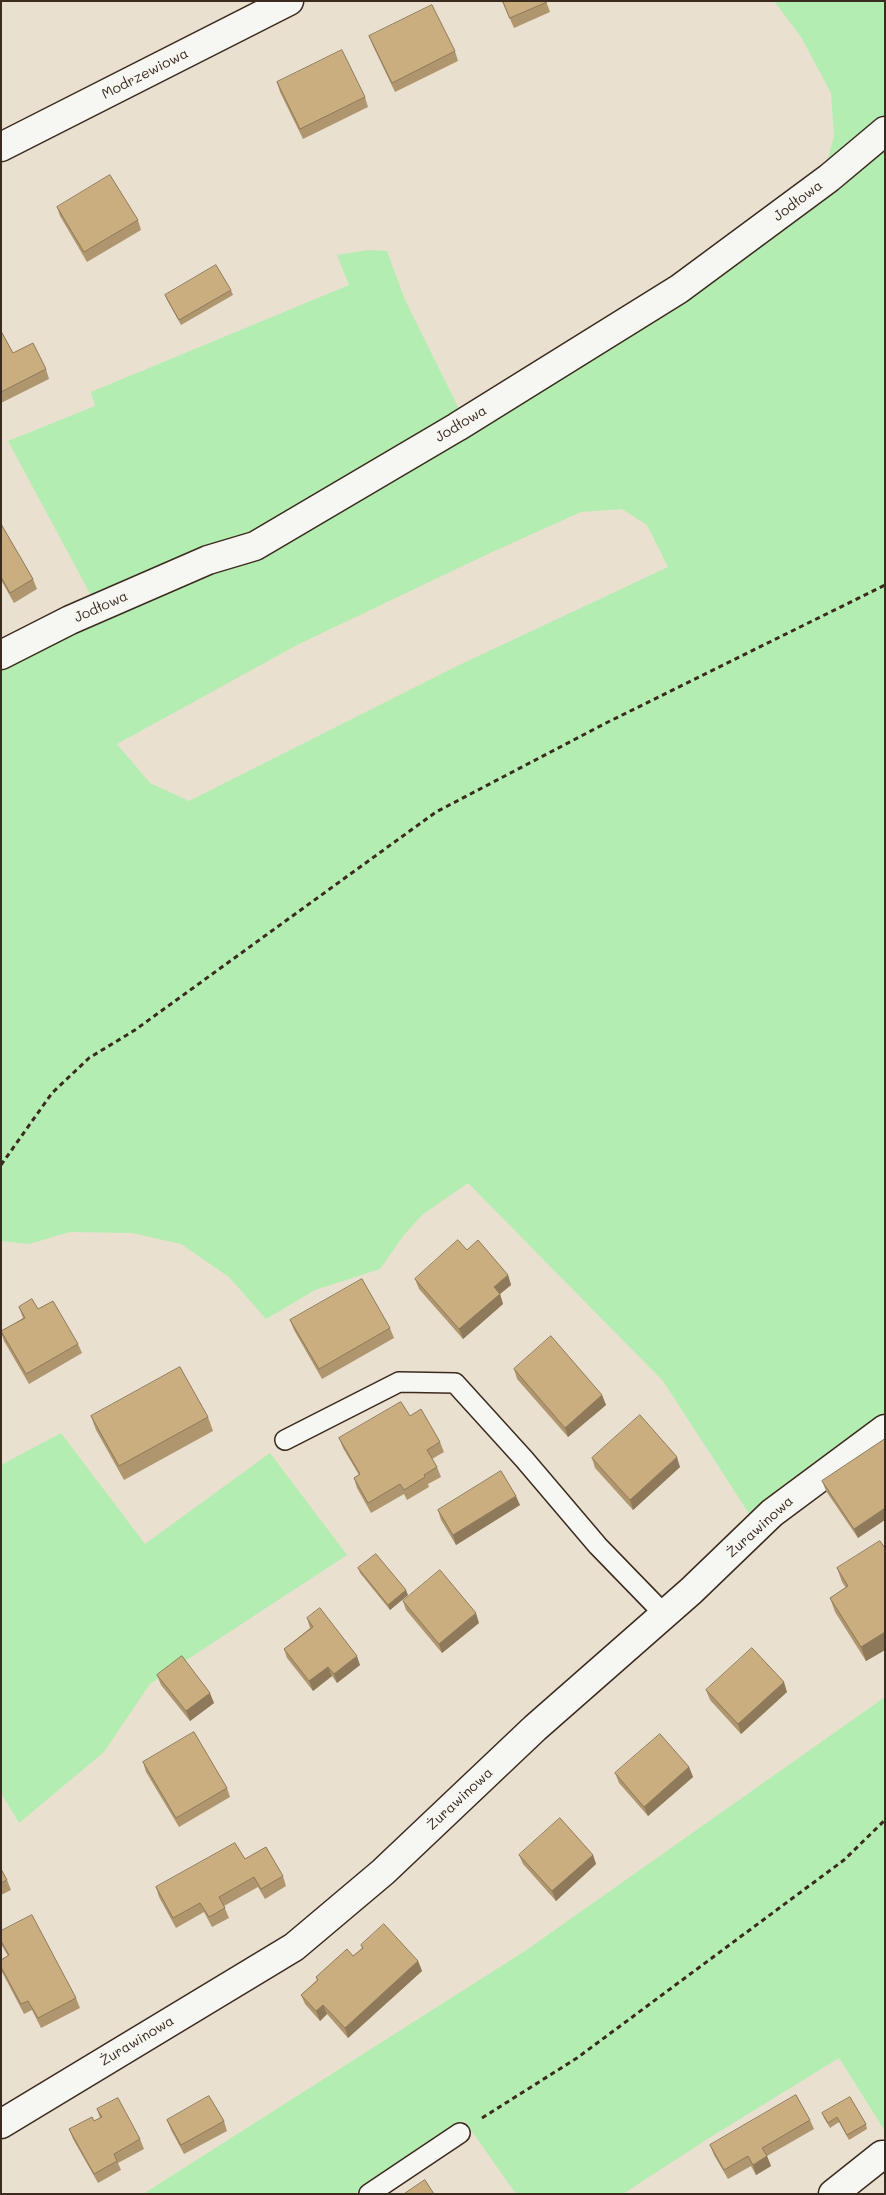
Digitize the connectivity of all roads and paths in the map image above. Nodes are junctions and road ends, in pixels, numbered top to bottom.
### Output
1 (289, 1) edge
2 (885, 131) edge
3 (1, 148) edge
4 (885, 584) edge
5 (1, 655) edge
6 (1, 1165) edge
7 (885, 1429) edge
8 (284, 1440) dead end
9 (665, 1614) junction
10 (885, 1820) edge
11 (1, 2124) edge
12 (460, 2133) joint
13 (882, 2155) dead end
14 (369, 2194) edge
15 (833, 2194) edge

1 - 3 street, Modrzewiowa
2 - 5 street, Jodłowa
4 - 6 path
7 - 9 street, Żurawinowa
8 - 9 lane
9 - 11 street, Żurawinowa
10 - 12 path
12 - 14 lane
13 - 15 street

